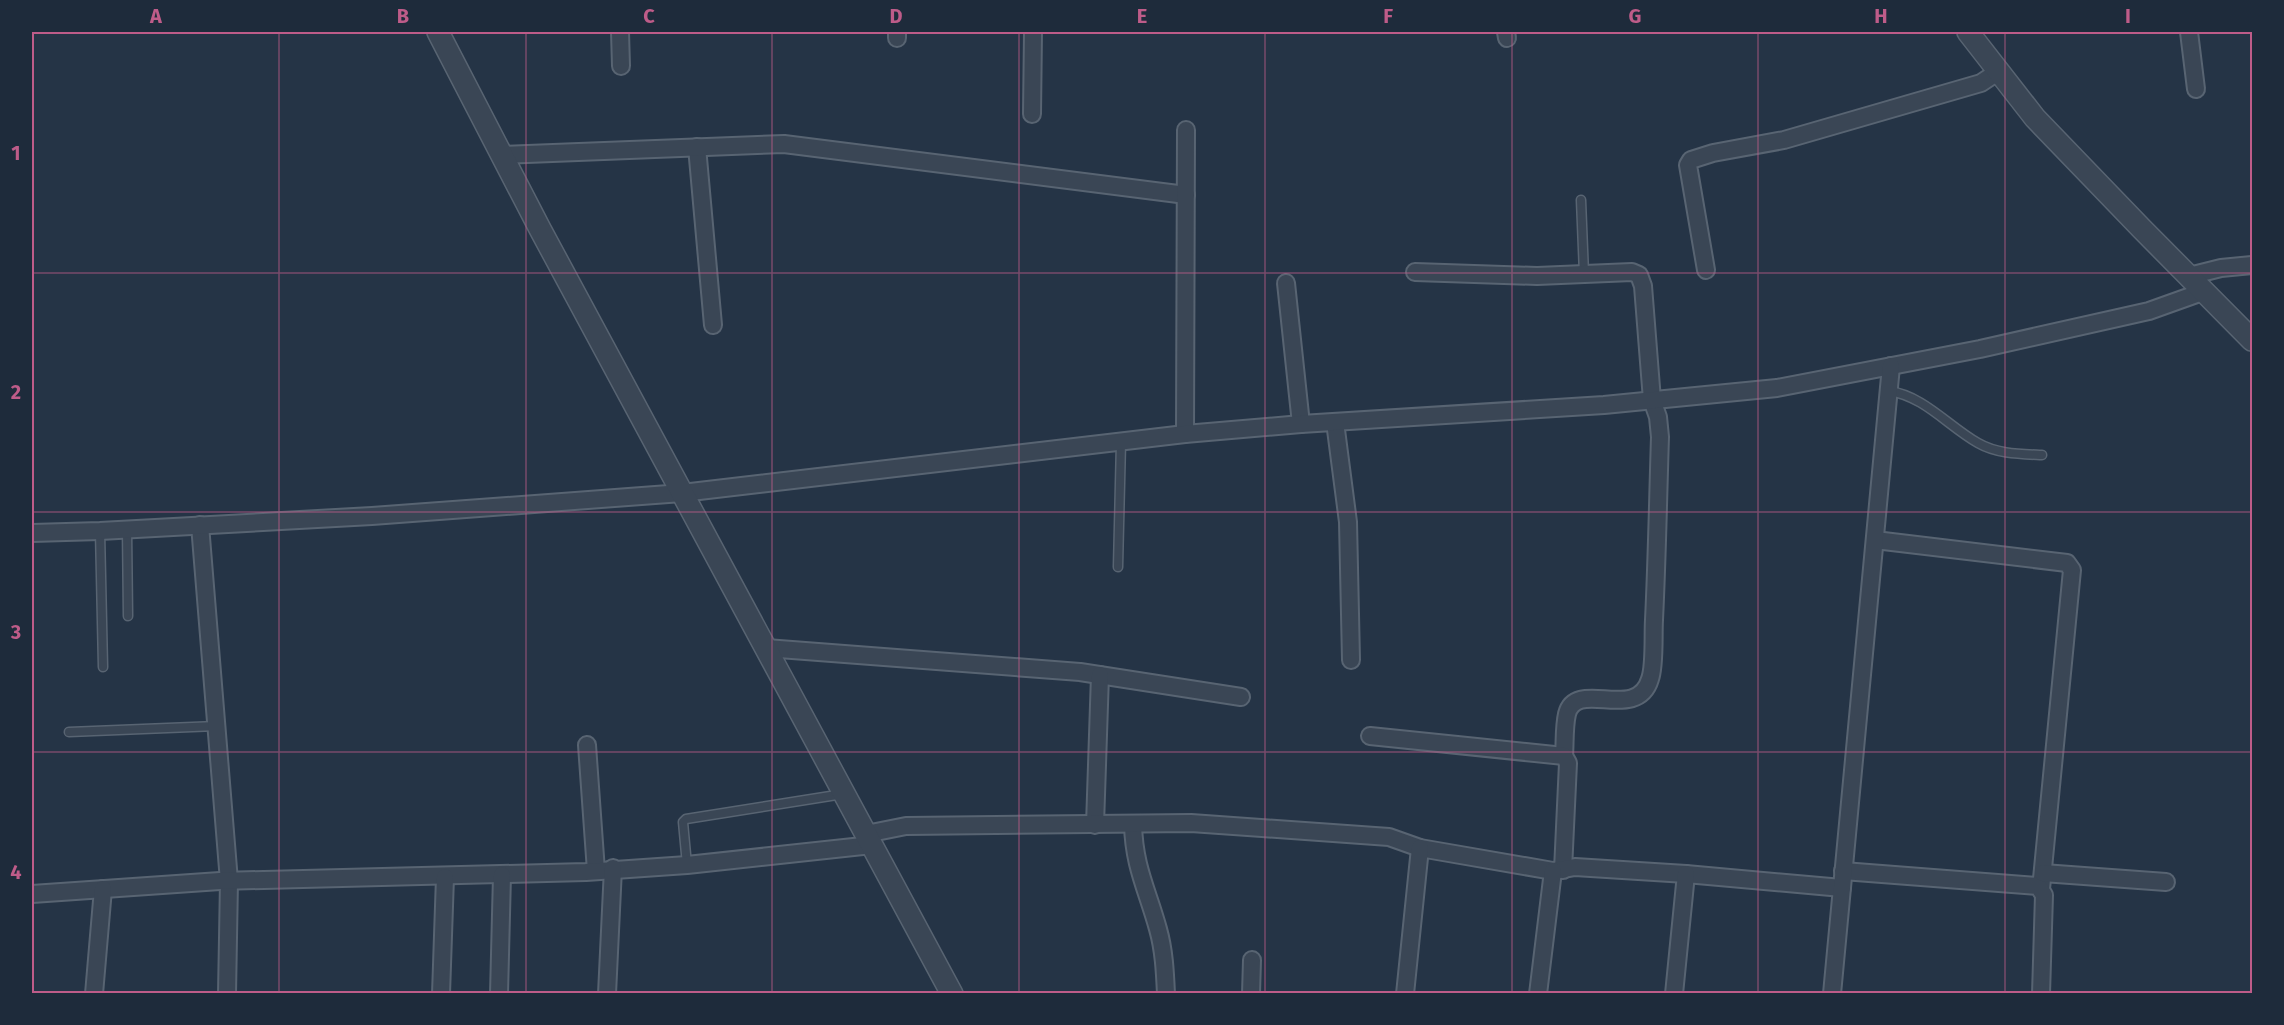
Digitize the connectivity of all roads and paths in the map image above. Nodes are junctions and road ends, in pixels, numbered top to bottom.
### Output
1 (438, 32) edge
2 (620, 32) edge
3 (1033, 32) edge
4 (1968, 32) edge
5 (2188, 32) edge
6 (621, 66) dead end
7 (1999, 71) junction
8 (2196, 89) dead end
9 (1032, 114) dead end
10 (1186, 130) dead end
11 (697, 147) junction
12 (502, 155) junction
13 (1186, 195) junction
14 (1581, 200) dead end
15 (2253, 265) edge
16 (1706, 270) dead end
17 (1415, 272) dead end
18 (1584, 274) junction
19 (2189, 276) junction
20 (1286, 283) dead end
21 (2205, 291) junction
22 (713, 325) dead end
23 (2253, 340) edge
24 (1891, 366) junction
25 (1889, 392) junction
26 (1652, 400) junction
27 (1335, 422) junction
28 (1301, 424) junction
29 (1185, 434) junction
30 (1121, 442) junction
31 (2042, 455) dead end
32 (682, 493) junction
33 (200, 525) junction
34 (127, 530) junction
35 (100, 531) junction
36 (32, 533) edge
37 (1875, 540) junction
38 (1118, 567) dead end
39 (128, 616) dead end
40 (766, 648) junction
41 (1352, 660) dead end
42 (103, 667) dead end
43 (1100, 675) junction
44 (1241, 697) dead end
45 (217, 726) junction
46 (69, 732) dead end
47 (1370, 736) dead end
48 (588, 745) dead end
49 (1564, 756) junction
50 (844, 794) junction
51 (1134, 824) junction
52 (1095, 825) junction
53 (869, 839) junction
54 (1420, 848) junction
55 (687, 865) junction
56 (605, 869) junction
57 (1558, 870) junction
58 (1844, 871) junction
59 (1686, 874) junction
60 (502, 875) junction
61 (445, 877) junction
62 (229, 881) junction
63 (2042, 881) junction
64 (2166, 882) dead end
65 (1842, 888) junction
66 (103, 889) junction
67 (32, 894) edge
68 (1252, 960) dead end
69 (94, 993) edge
70 (227, 993) edge
71 (441, 993) edge
72 (500, 993) edge
73 (607, 993) edge
74 (952, 993) edge
75 (1166, 993) edge
76 (1251, 993) edge
77 (1405, 993) edge
78 (1538, 993) edge
79 (1674, 993) edge
80 (1832, 993) edge
81 (2041, 993) edge

1 - 12 street
2 - 6 street
3 - 9 street
4 - 7 street
5 - 8 street
7 - 16 street
7 - 19 street
10 - 13 street
11 - 12 street
11 - 13 street
11 - 22 street
12 - 32 street
13 - 29 street
14 - 18 lane
15 - 19 street
17 - 18 street
18 - 26 street
19 - 21 street
20 - 28 street
21 - 23 street
21 - 24 street
24 - 25 street
24 - 26 street
25 - 31 lane
25 - 37 street
26 - 27 street
26 - 49 street
27 - 28 street
27 - 41 street
28 - 29 street
29 - 30 street
30 - 32 street
30 - 38 lane
32 - 33 street
32 - 40 street
33 - 34 street
33 - 45 street
34 - 35 street
34 - 39 lane
35 - 36 street
35 - 42 lane
37 - 58 street
37 - 63 street
40 - 43 street
40 - 50 street
43 - 44 street
43 - 52 street
45 - 46 lane
45 - 62 street
47 - 49 street
48 - 56 street
49 - 57 street
50 - 53 street
50 - 55 lane
51 - 52 street
51 - 54 street
51 - 75 street
52 - 53 street
53 - 55 street
53 - 74 street
54 - 57 street
54 - 77 street
55 - 56 street
56 - 60 street
56 - 73 street
57 - 59 street
57 - 78 street
58 - 63 street
58 - 65 street
59 - 65 street
59 - 79 street
60 - 61 street
60 - 72 street
61 - 62 street
61 - 71 street
62 - 66 street
62 - 70 street
63 - 64 street
63 - 81 street
65 - 80 street
66 - 67 street
66 - 69 street
68 - 76 street

